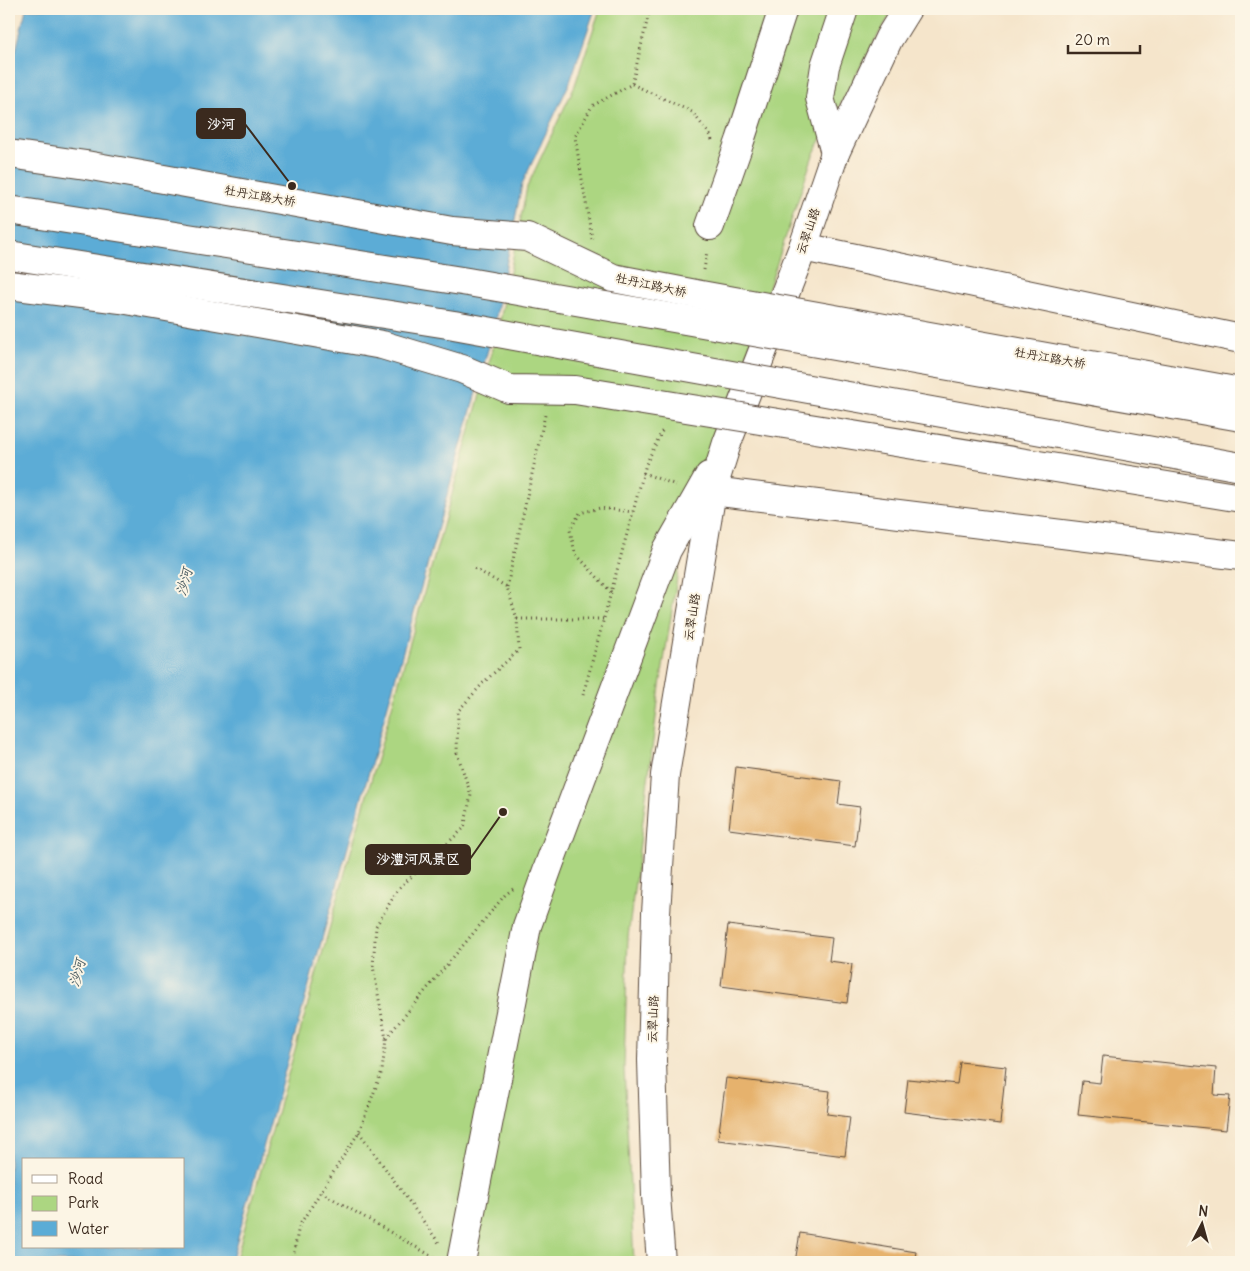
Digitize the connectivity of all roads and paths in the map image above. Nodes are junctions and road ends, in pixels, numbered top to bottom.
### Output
1 (783, 9) edge
2 (844, 9) edge
3 (907, 9) edge
4 (632, 84) dead end
5 (714, 145) dead end
6 (835, 153) junction
7 (9, 154) edge
8 (9, 210) edge
9 (710, 226) joint
10 (803, 247) junction
11 (9, 255) edge
12 (9, 285) edge
13 (701, 296) junction
14 (1241, 340) edge
15 (1241, 392) edge
16 (675, 407) junction
17 (1241, 417) edge
18 (1241, 467) edge
19 (643, 473) junction
20 (706, 492) junction
21 (1241, 498) edge
22 (632, 512) junction
23 (1241, 556) edge
24 (472, 567) dead end
25 (611, 592) junction
26 (517, 619) junction
27 (603, 619) junction
28 (582, 699) dead end
29 (513, 888) dead end
30 (386, 1039) junction
31 (359, 1132) junction
32 (321, 1192) junction
33 (451, 1255) edge
34 (292, 1262) edge
35 (442, 1262) edge
36 (661, 1262) edge

1 - 9 street
2 - 6 street
3 - 6 street, 云翠山路
4 - 5 path
6 - 10 street, 云翠山路
7 - 13 street, 牡丹江路大桥, bridge
8 - 17 street, 牡丹江路大桥, bridge
9 - 13 path
10 - 14 street
10 - 20 street, 云翠山路
11 - 18 street, bridge
12 - 16 street, bridge
13 - 15 street, 牡丹江路大桥, bridge
16 - 19 path
16 - 21 street, bridge
19 - 20 path
19 - 22 path
20 - 23 street
20 - 33 street, 云翠山路
20 - 36 street, 云翠山路
22 - 25 path
22 - 25 path
24 - 26 path
25 - 27 path
26 - 27 path
26 - 30 path
27 - 28 path
29 - 30 path
30 - 31 path
31 - 32 path
31 - 33 path
32 - 34 path
32 - 35 path

